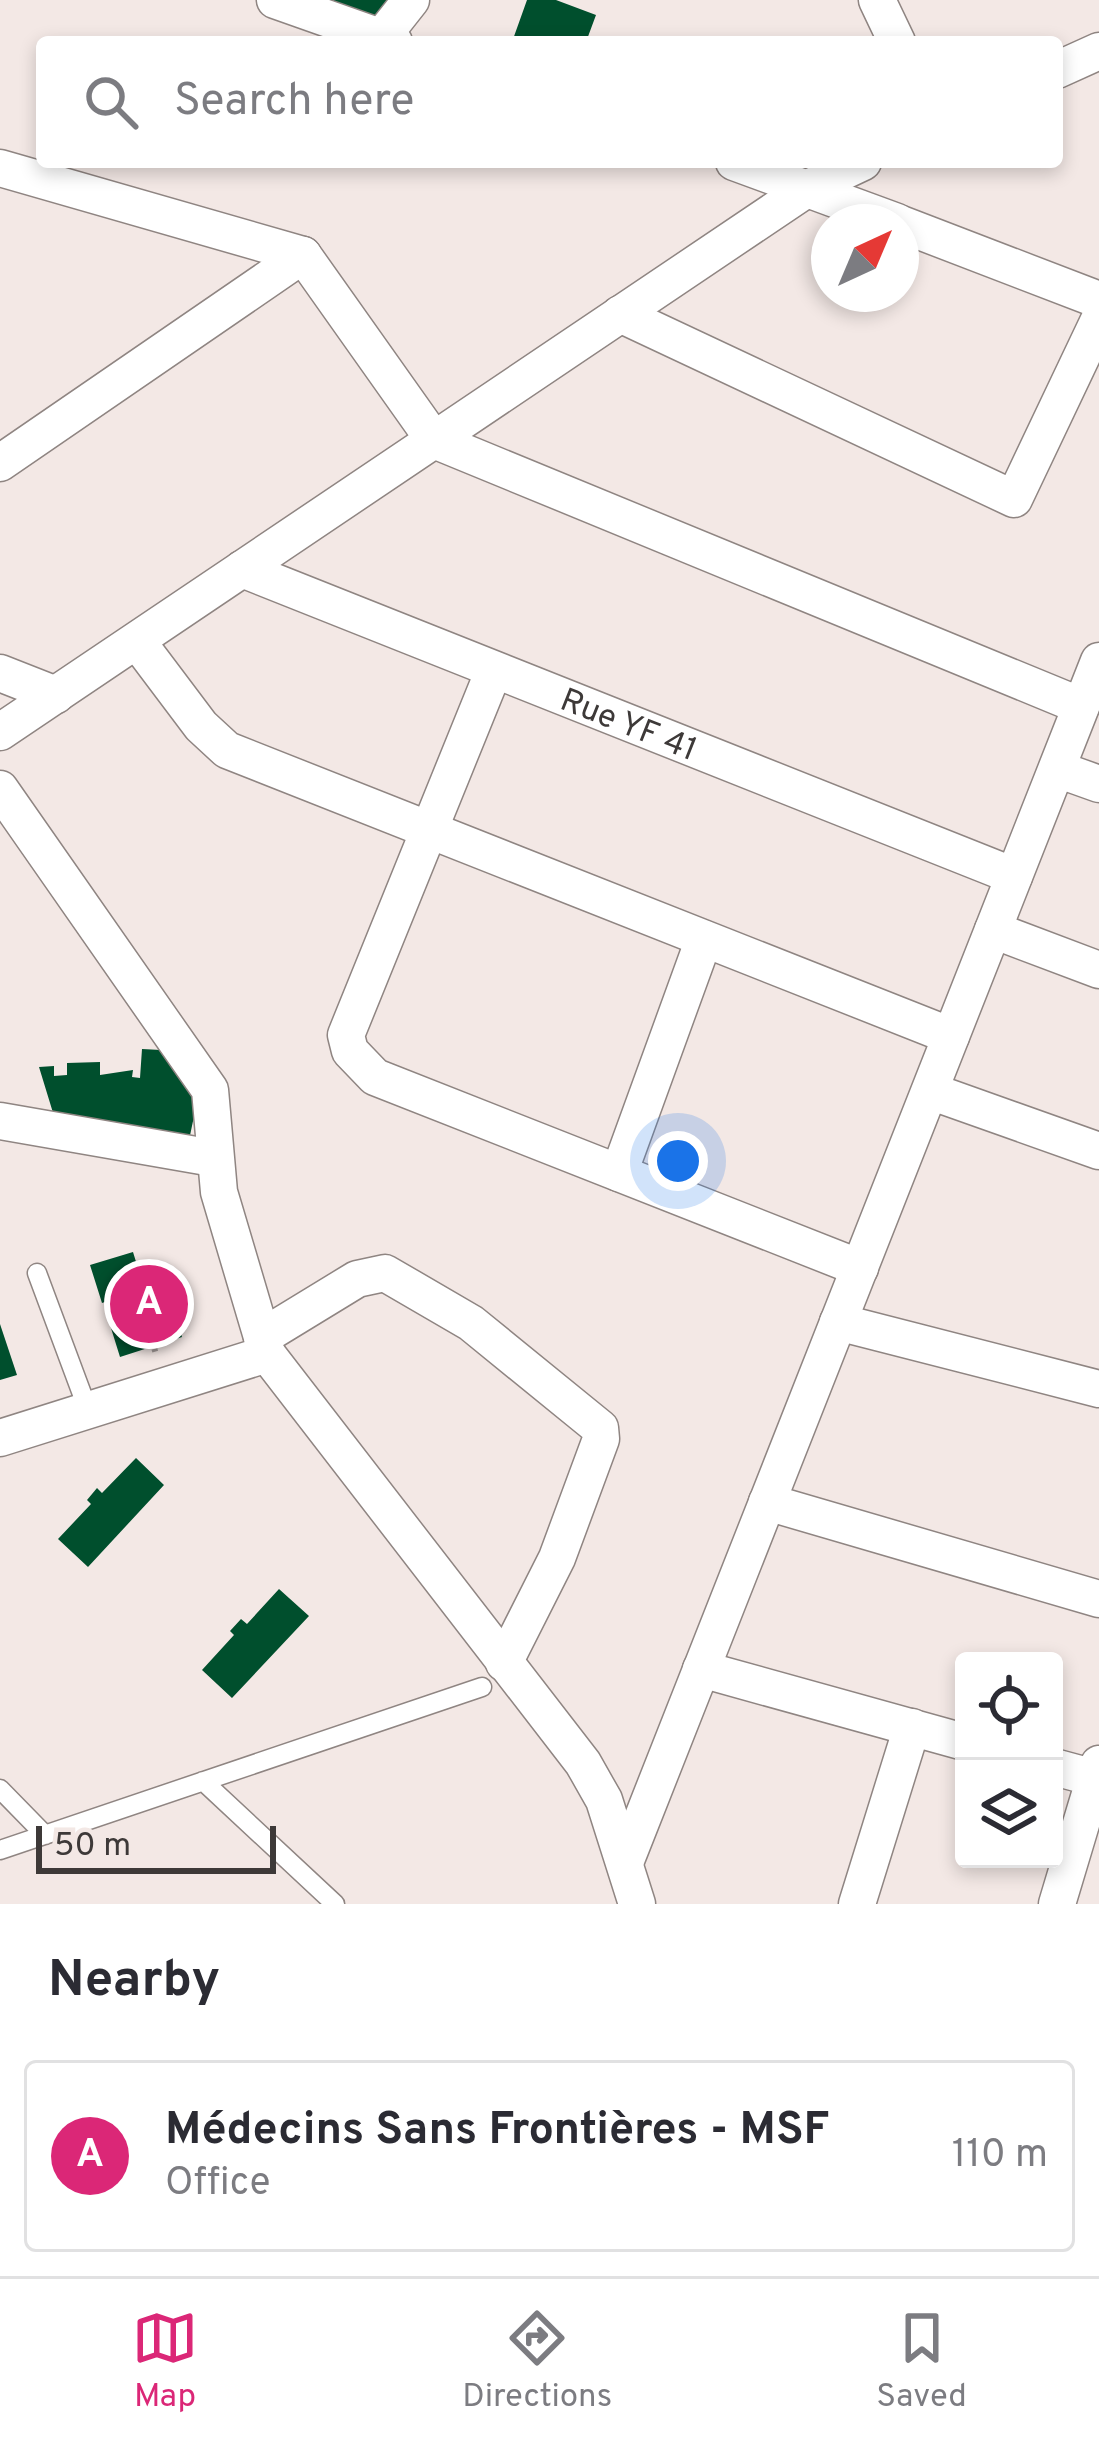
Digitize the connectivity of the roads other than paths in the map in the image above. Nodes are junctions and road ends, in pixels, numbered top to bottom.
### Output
1 (275, 0) edge
2 (411, 0) edge
3 (877, 0) edge
4 (377, 36) edge
5 (390, 36) edge
6 (894, 36) edge
7 (1099, 50) edge
8 (1063, 67) edge
9 (0, 167) edge
10 (751, 168) edge
11 (850, 168) edge
12 (808, 188) junction
13 (850, 204) edge
14 (919, 231) edge
15 (302, 255) junction
16 (1099, 299) edge
17 (620, 314) junction
18 (1099, 320) edge
19 (434, 440) junction
20 (0, 463) edge
21 (242, 569) junction
22 (137, 640) junction
23 (1099, 662) edge
24 (494, 670) junction
25 (0, 673) edge
26 (56, 695) junction
27 (1081, 706) junction
28 (0, 733) edge
29 (1057, 769) junction
30 (1099, 784) edge
31 (0, 789) edge
32 (430, 832) junction
33 (1014, 876) junction
34 (993, 930) junction
35 (704, 939) junction
36 (1099, 970) edge
37 (951, 1036) junction
38 (930, 1091) junction
39 (0, 1121) edge
40 (1099, 1151) edge
41 (213, 1158) junction
42 (619, 1173) junction
43 (860, 1268) junction
44 (37, 1273) dead end
45 (838, 1322) junction
46 (264, 1345) junction
47 (1099, 1389) edge
48 (88, 1410) junction
49 (0, 1438) edge
50 (767, 1502) junction
51 (1099, 1598) edge
52 (701, 1669) junction
53 (493, 1675) junction
54 (912, 1727) junction
55 (955, 1739) edge
56 (1063, 1768) edge
57 (1097, 1771) edge
58 (202, 1781) junction
59 (0, 1789) edge
60 (45, 1834) junction
61 (0, 1850) edge
62 (626, 1860) junction
63 (335, 1904) edge
64 (638, 1904) edge
65 (857, 1904) edge
66 (1057, 1904) edge

1 - 4 street
2 - 5 street
3 - 6 street
7 - 8 street
9 - 15 street
10 - 12 street
11 - 12 street
12 - 13 street
12 - 17 street
14 - 16 street
15 - 19 street
15 - 20 street
17 - 18 street
17 - 19 street
19 - 21 street
19 - 27 street
21 - 22 street
21 - 24 street, Rue YF 41
22 - 26 street
22 - 32 street
23 - 27 street
24 - 32 street
24 - 33 street, Rue YF 41
25 - 26 street
26 - 28 street
27 - 29 street
29 - 30 street
29 - 33 street
31 - 41 street
32 - 35 street
32 - 42 street
33 - 34 street
34 - 36 street
34 - 37 street
35 - 37 street
35 - 42 street
37 - 38 street
38 - 40 street
38 - 43 street
39 - 41 street
41 - 46 street
42 - 43 street
43 - 45 street
44 - 48 lane
45 - 47 street
45 - 50 street
46 - 48 street
46 - 53 street
46 - 53 street
48 - 49 street
50 - 51 street
50 - 52 street
52 - 54 street
52 - 62 street
53 - 58 lane
53 - 62 street
54 - 55 street
54 - 65 street
56 - 57 street
57 - 66 street
58 - 60 lane
58 - 63 lane
59 - 60 lane
60 - 61 lane
62 - 64 street

